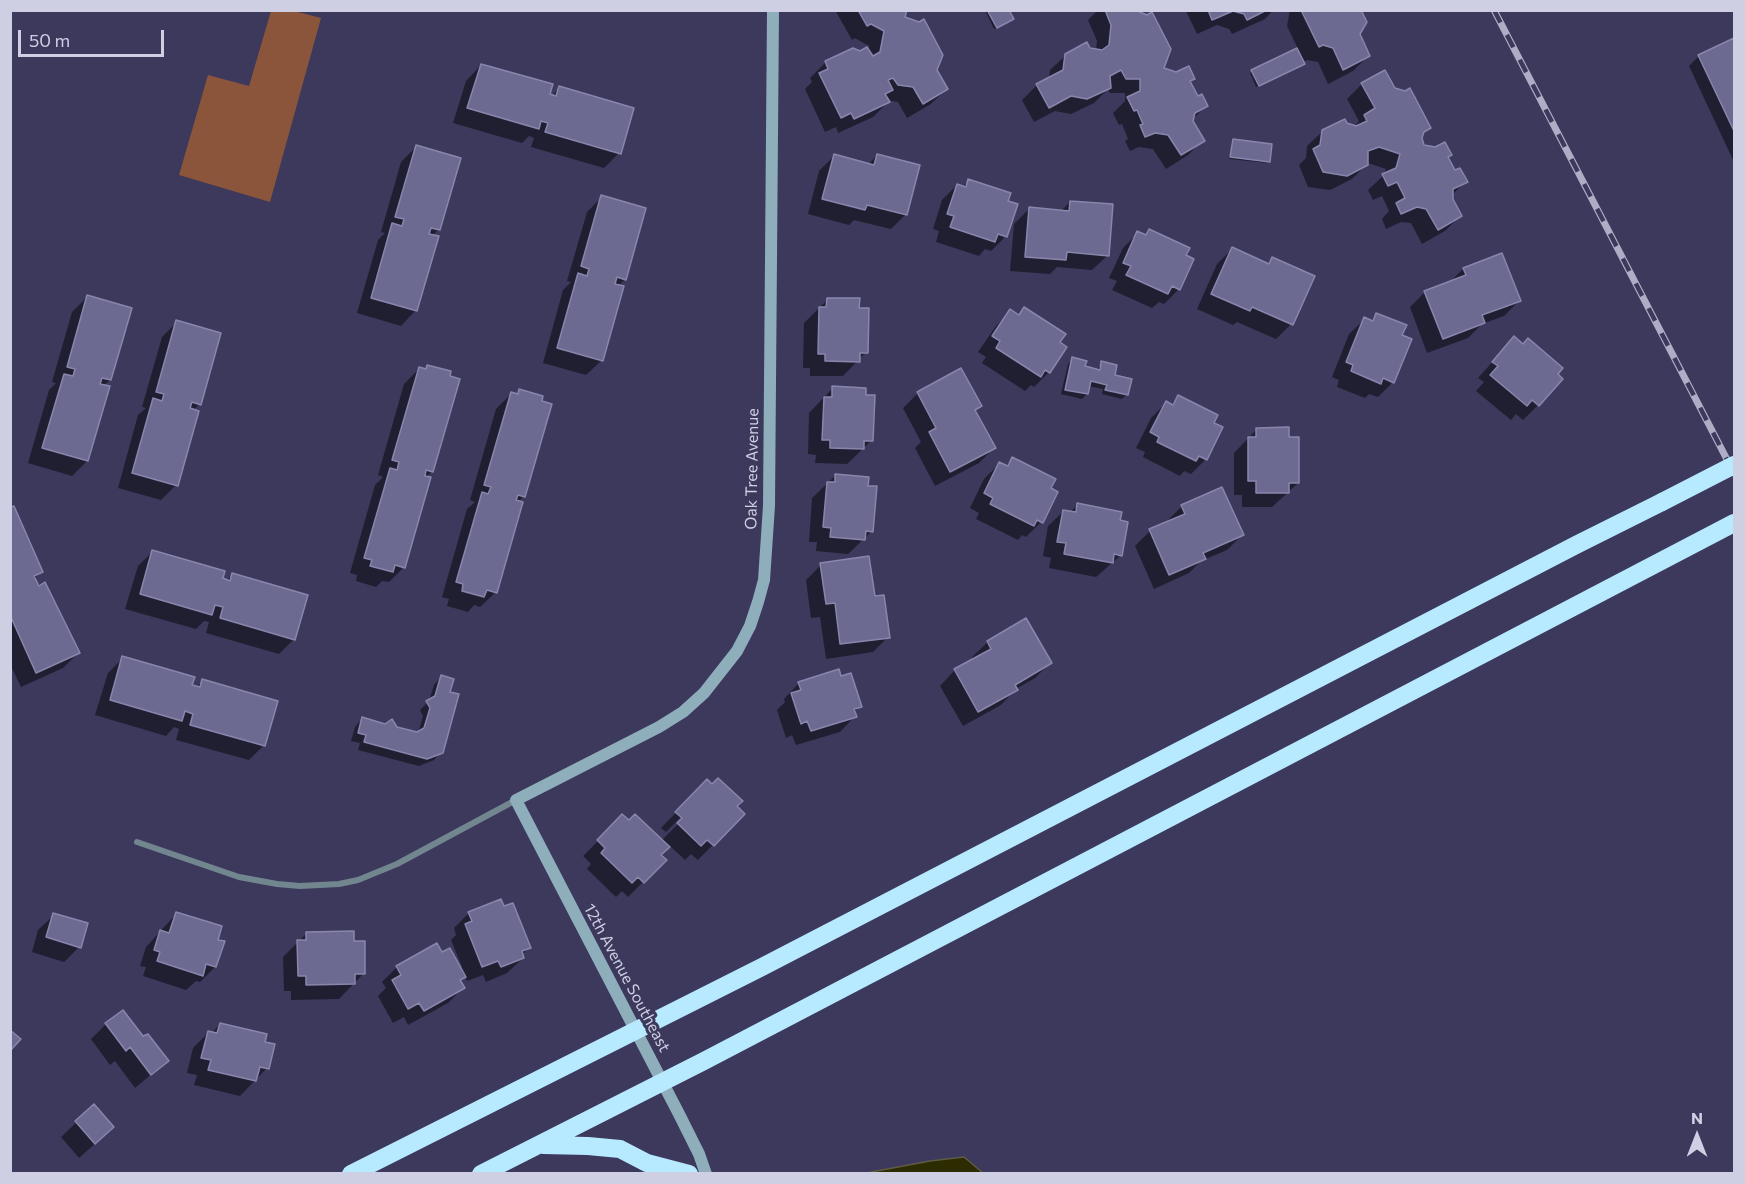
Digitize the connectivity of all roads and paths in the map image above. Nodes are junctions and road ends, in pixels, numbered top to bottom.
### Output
1 (773, 10) edge
2 (1734, 465) edge
3 (1734, 523) edge
4 (516, 800) junction
5 (138, 842) dead end
6 (637, 1030) junction
7 (663, 1082) junction
8 (536, 1145) junction
9 (351, 1173) edge
10 (481, 1173) edge
11 (689, 1173) edge
12 (706, 1173) edge

1 - 4 street, Oak Tree Avenue
2 - 6 highway, bridge
3 - 7 highway
4 - 5 street
4 - 6 street, 12th Avenue Southeast
6 - 7 street, 12th Avenue Southeast
6 - 9 highway
7 - 8 highway
7 - 12 street, 12th Avenue Southeast
8 - 10 highway
8 - 11 highway

